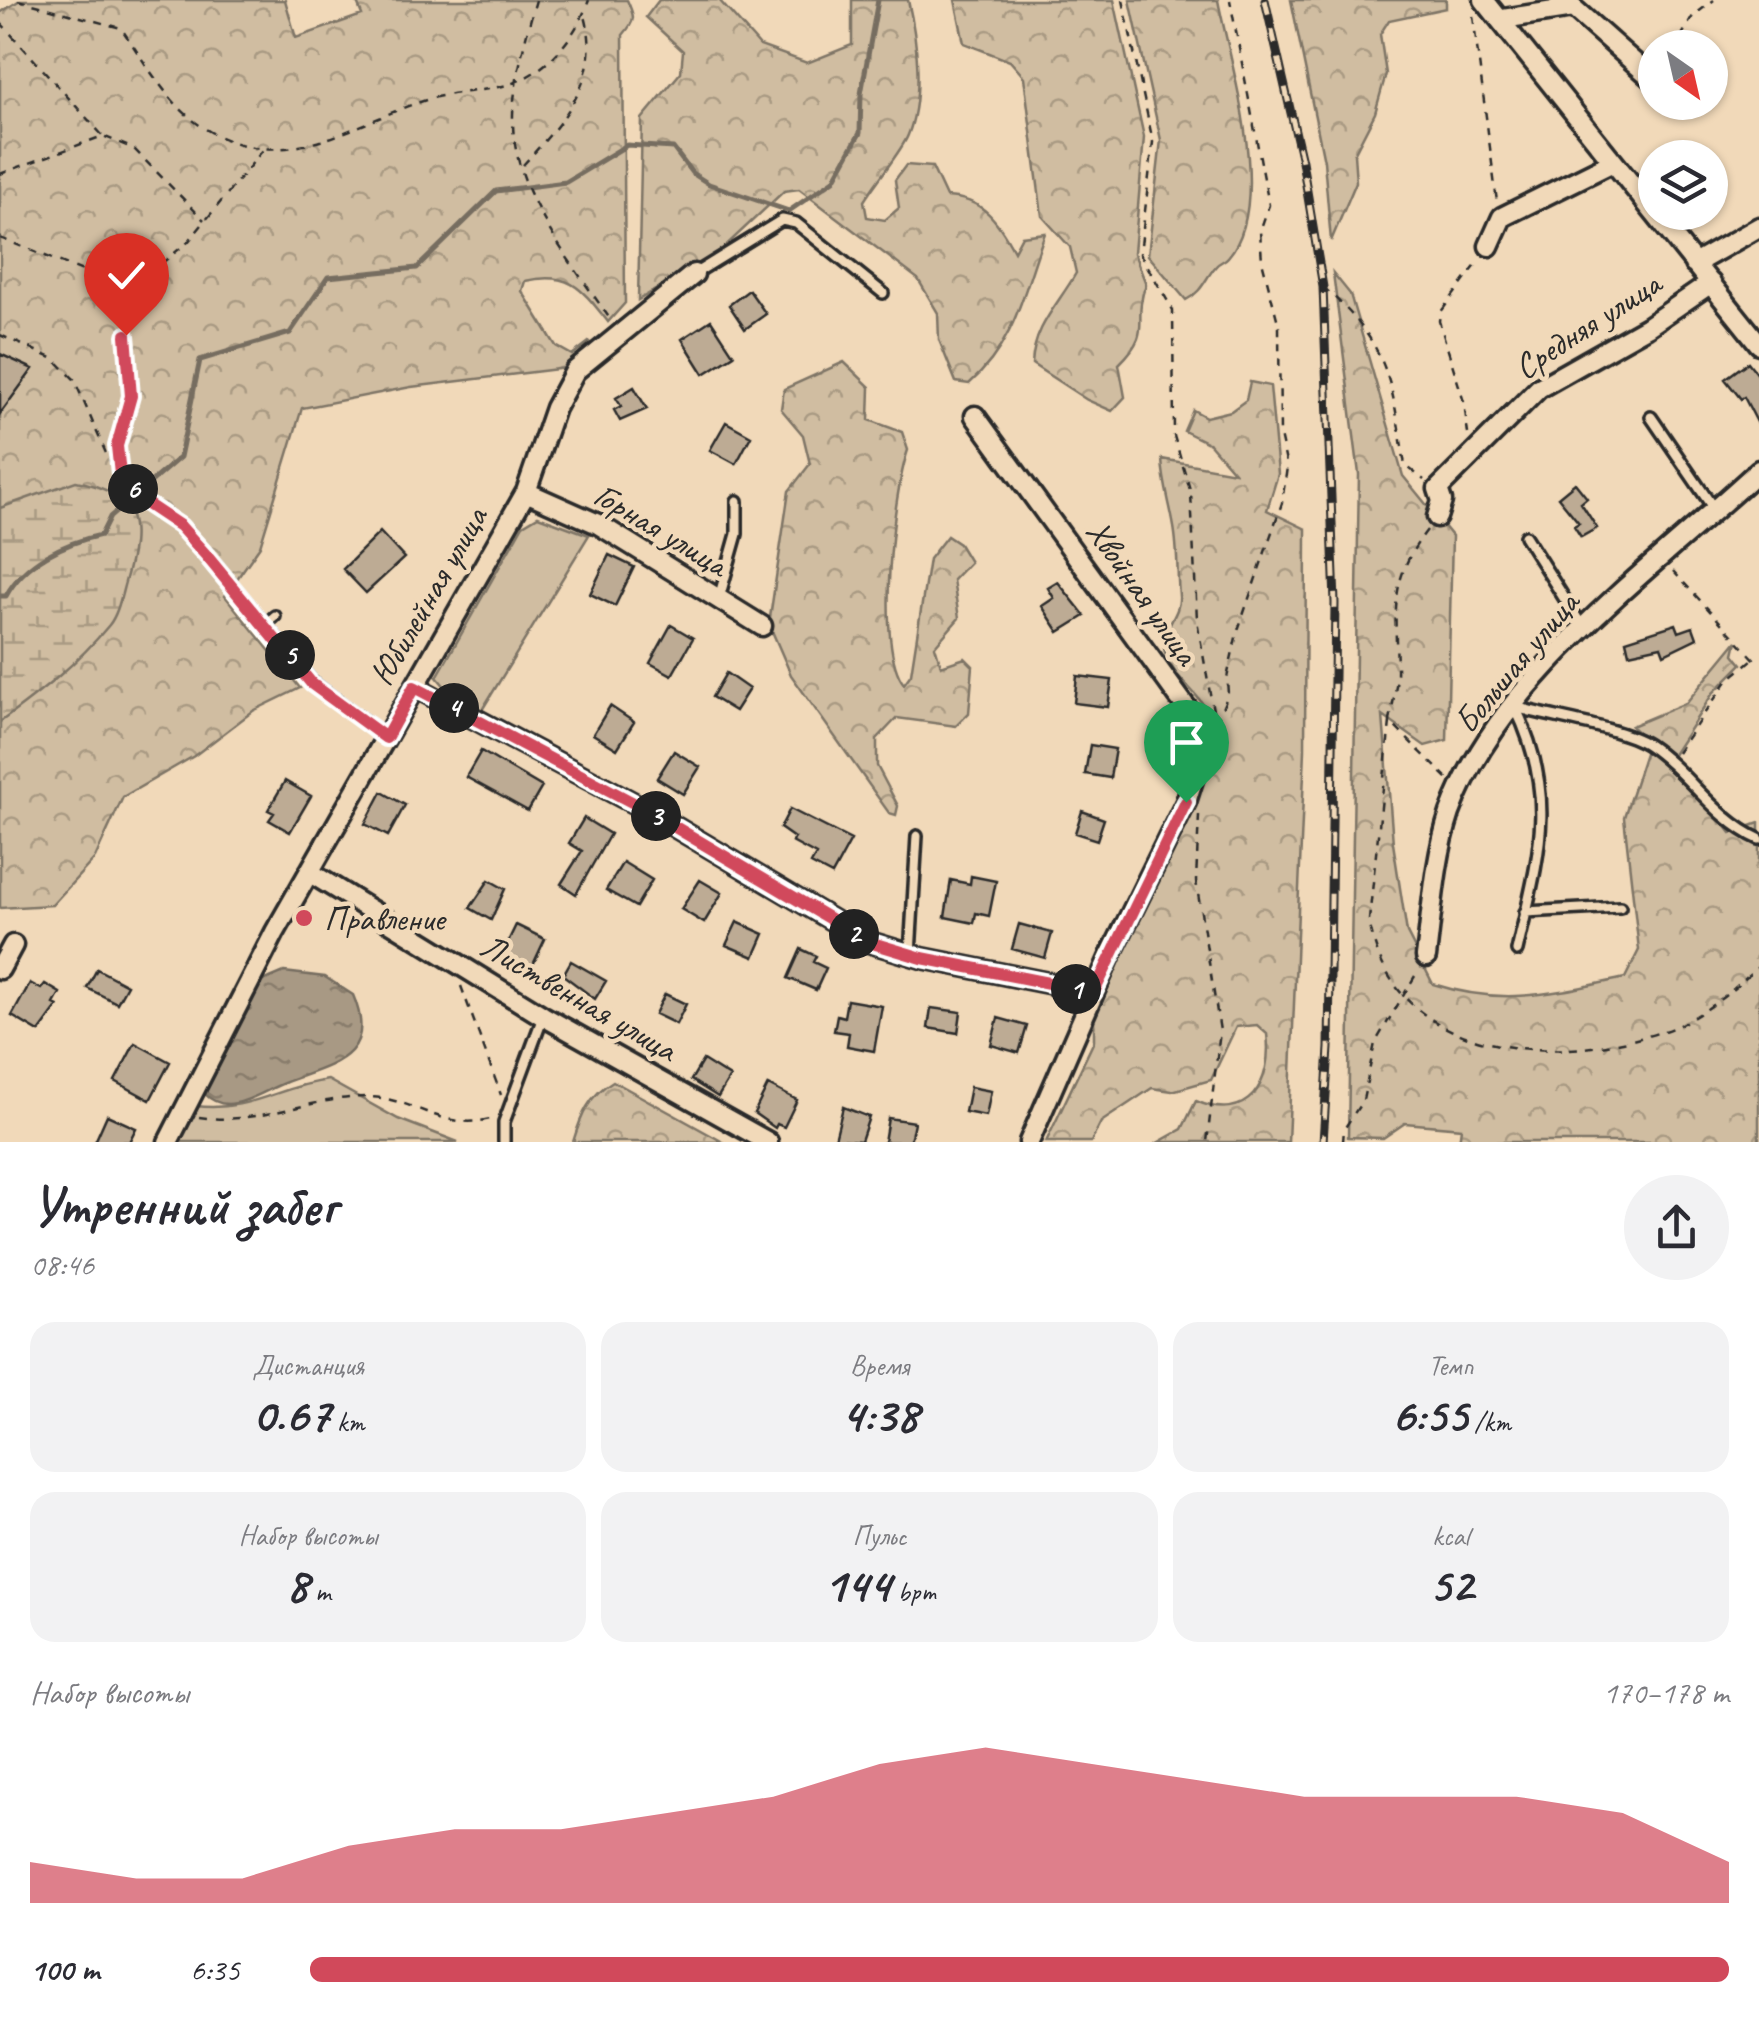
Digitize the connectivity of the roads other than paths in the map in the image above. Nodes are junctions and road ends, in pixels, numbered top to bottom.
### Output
1 (1484, 0) edge
2 (1503, 20) junction
3 (1638, 66) edge
4 (1612, 162) junction
5 (1759, 227) edge
6 (1489, 246) road end
7 (1694, 264) junction
8 (694, 274) joint
9 (1711, 283) junction
10 (882, 293) dead end
11 (1759, 344) edge
12 (975, 416) dead end
13 (1651, 416) dead end
14 (1759, 470) edge
15 (526, 492) junction
16 (738, 501) dead end
17 (1715, 511) junction
18 (1437, 518) road end
19 (1525, 536) dead end
20 (205, 554) road end
21 (718, 601) junction
22 (275, 616) dead end
23 (265, 625) junction
24 (762, 626) dead end
25 (1582, 628) junction
26 (414, 687) junction
27 (1514, 706) junction
28 (386, 738) junction
29 (918, 836) dead end
30 (1759, 839) edge
31 (309, 872) junction
32 (1620, 907) dead end
33 (1526, 912) junction
34 (13, 945) dead end
35 (1516, 951) dead end
36 (910, 954) junction
37 (1426, 957) road end
38 (0, 970) edge
39 (1094, 992) junction
40 (543, 1016) junction
41 (168, 1142) edge
42 (504, 1142) edge
43 (768, 1142) edge
44 (1029, 1142) edge

1 - 2 street
2 - 3 street
2 - 4 street
4 - 6 street
4 - 7 street
5 - 7 street
7 - 9 street
8 - 10 lane
8 - 15 street, Юбилейная улица
9 - 11 street
9 - 18 street, Средняя улица
12 - 39 street, Хвойная улица
13 - 17 lane
14 - 17 street, Большая улица
15 - 21 street, Горная улица
15 - 26 street, Юбилейная улица
16 - 21 lane
17 - 25 street, Большая улица
19 - 25 lane
20 - 23 lane
21 - 24 street, Горная улица
22 - 23 lane
23 - 28 lane
25 - 27 street, Большая улица
26 - 28 street, Юбилейная улица
26 - 36 street
27 - 30 lane
27 - 33 lane
27 - 37 street, Большая улица
28 - 31 street, Юбилейная улица
29 - 36 lane
31 - 40 street, Лиственная улица
31 - 41 street, Юбилейная улица
32 - 33 lane
33 - 35 lane
34 - 38 street
36 - 39 street
39 - 44 street, Хвойная улица
40 - 42 lane
40 - 43 street, Лиственная улица

